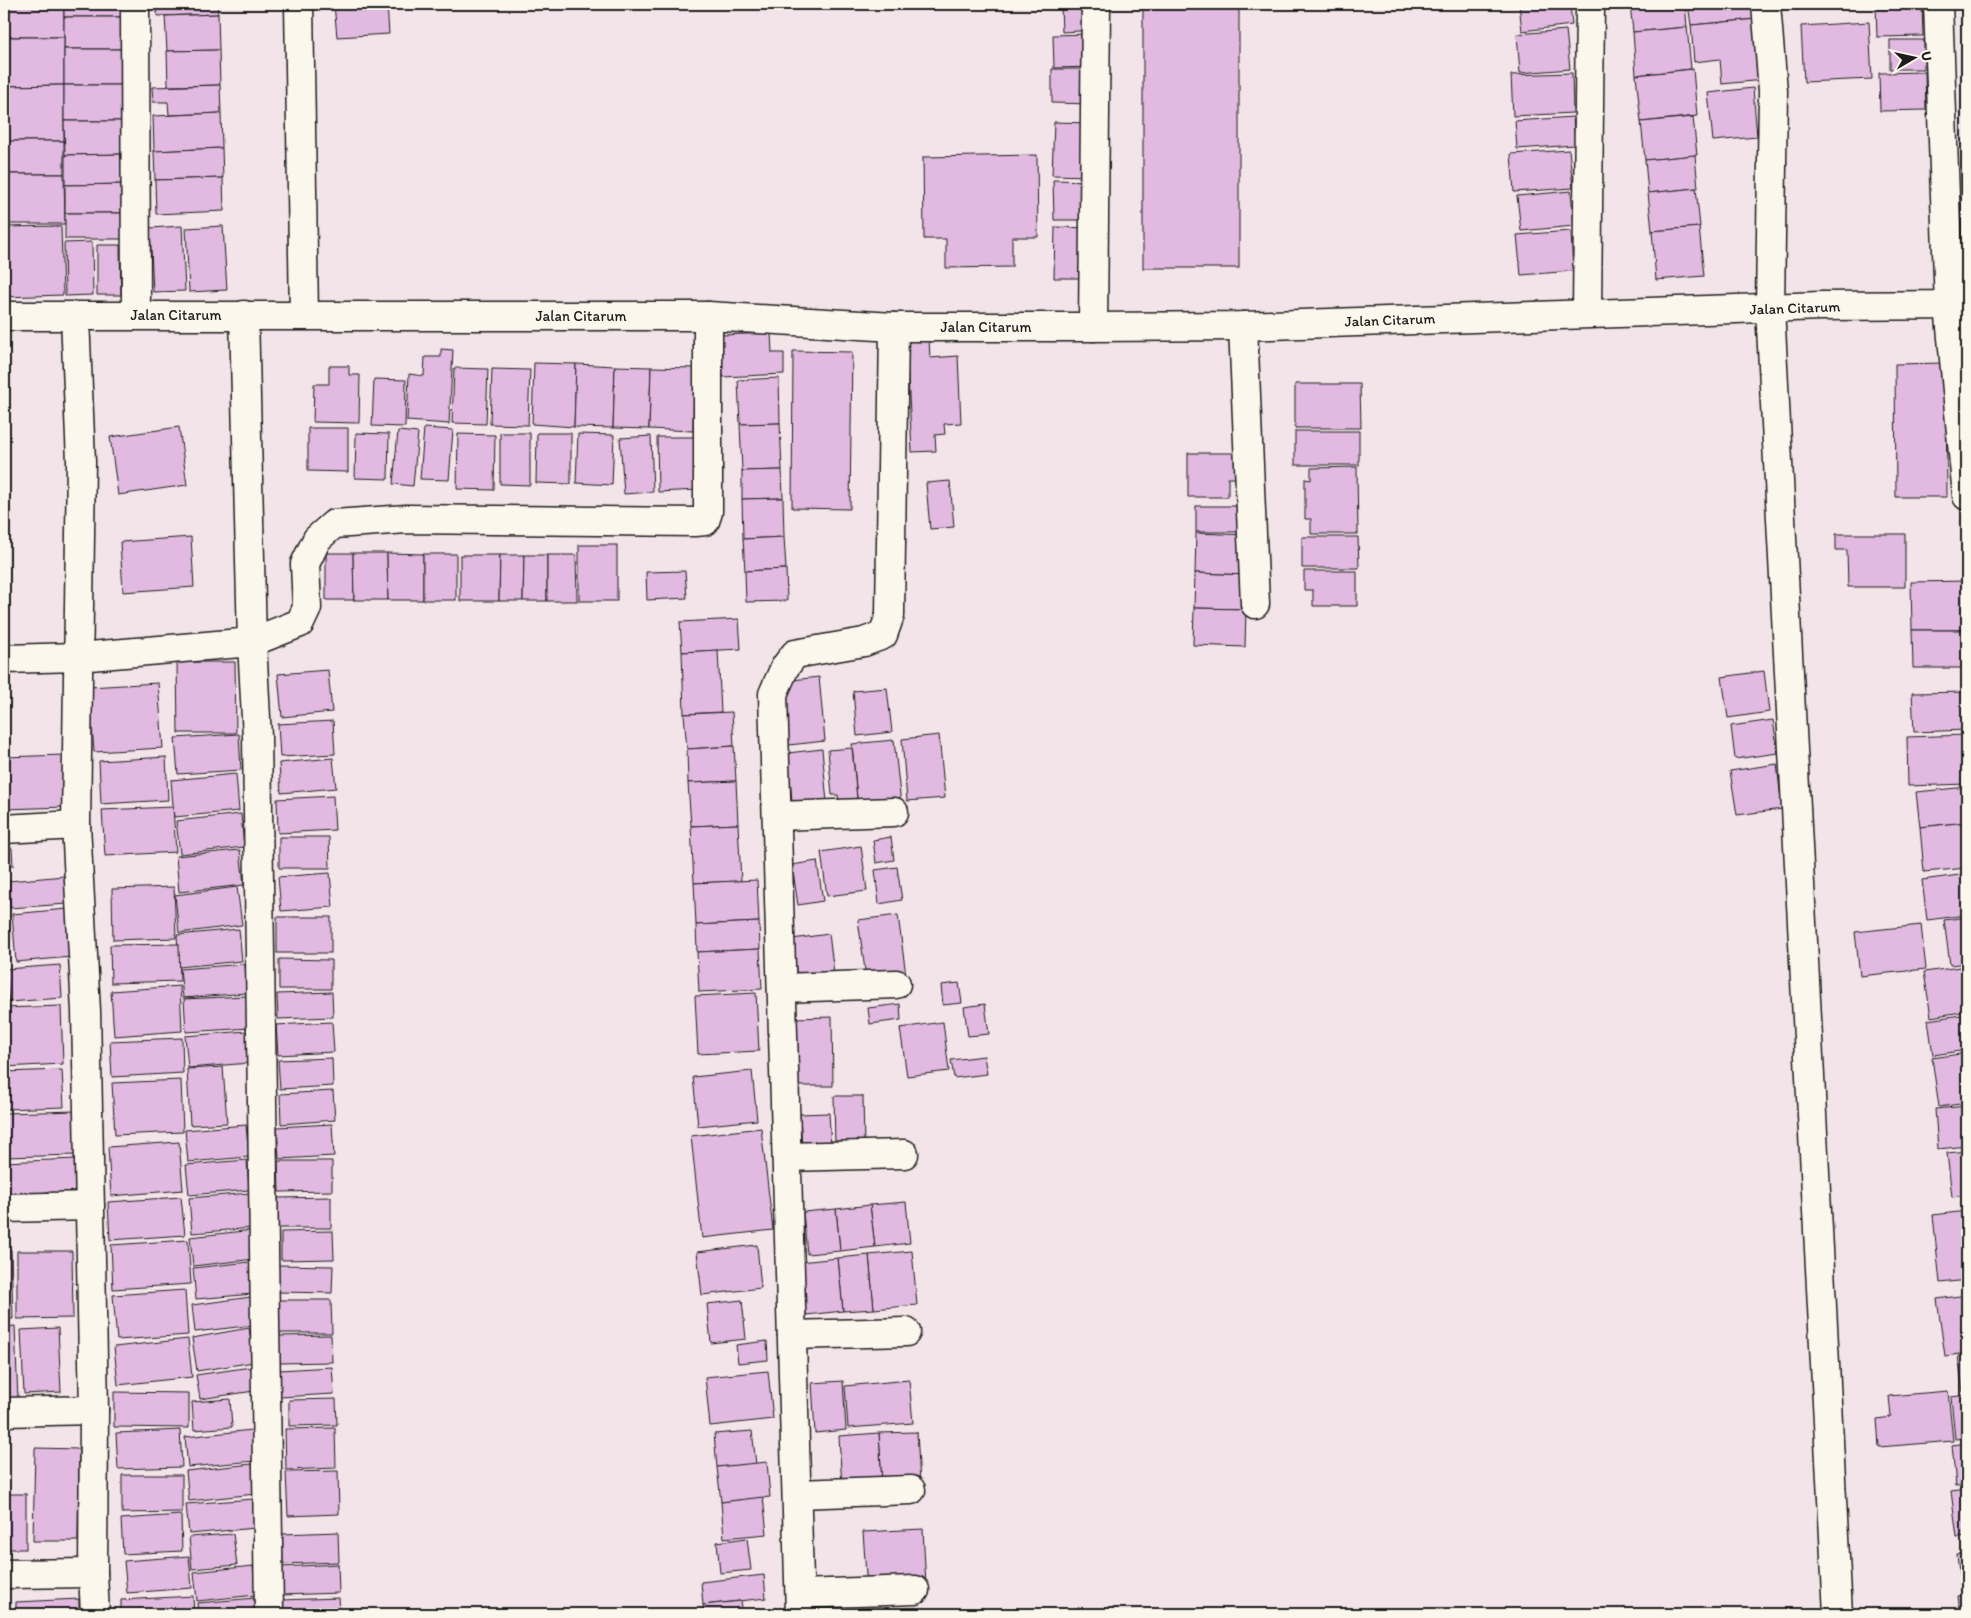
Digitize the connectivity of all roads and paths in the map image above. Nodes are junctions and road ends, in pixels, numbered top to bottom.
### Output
1 (135, 4) edge
2 (299, 4) edge
3 (1096, 4) edge
4 (1590, 4) edge
5 (1766, 4) edge
6 (1938, 4) edge
7 (1958, 306) edge
8 (1775, 309) junction
9 (1587, 313) junction
10 (136, 315) junction
11 (244, 315) junction
12 (304, 315) junction
13 (4, 316) edge
14 (708, 316) junction
15 (75, 317) junction
16 (1243, 326) junction
17 (894, 327) junction
18 (1093, 327) junction
19 (1967, 496) edge
20 (1255, 604) dead end
21 (252, 642) junction
22 (78, 657) junction
23 (4, 659) edge
24 (894, 812) dead end
25 (777, 816) junction
26 (76, 825) junction
27 (4, 829) edge
28 (896, 984) dead end
29 (782, 988) junction
30 (904, 1154) dead end
31 (787, 1157) junction
32 (90, 1206) junction
33 (4, 1208) edge
34 (906, 1332) dead end
35 (792, 1335) junction
36 (94, 1410) junction
37 (4, 1412) edge
38 (911, 1490) dead end
39 (796, 1494) junction
40 (93, 1573) junction
41 (4, 1574) edge
42 (915, 1590) dead end
43 (800, 1604) edge
44 (95, 1614) edge
45 (269, 1614) edge
46 (1838, 1614) edge

1 - 10 street
2 - 12 street
3 - 18 street
4 - 9 street
5 - 8 street
6 - 7 street
7 - 8 street, Jalan Citarum
7 - 19 street
8 - 9 street, Jalan Citarum
8 - 46 street
9 - 16 street, Jalan Citarum
10 - 11 street, Jalan Citarum
10 - 15 street, Jalan Citarum
11 - 12 street, Jalan Citarum
11 - 21 street
12 - 14 street, Jalan Citarum
13 - 15 street, Jalan Citarum
14 - 17 street, Jalan Citarum
14 - 21 street
15 - 22 street
16 - 18 street, Jalan Citarum
16 - 20 street
17 - 18 street, Jalan Citarum
17 - 25 street
21 - 22 street
21 - 45 street
22 - 23 street
22 - 26 street
24 - 25 street
25 - 29 street
26 - 27 street
26 - 32 street
28 - 29 street
29 - 31 street
30 - 31 street
31 - 35 street
32 - 33 street
32 - 36 street
34 - 35 street
35 - 39 street
36 - 37 street
36 - 40 street
38 - 39 street
39 - 43 street
40 - 41 street
40 - 44 street
42 - 43 street

